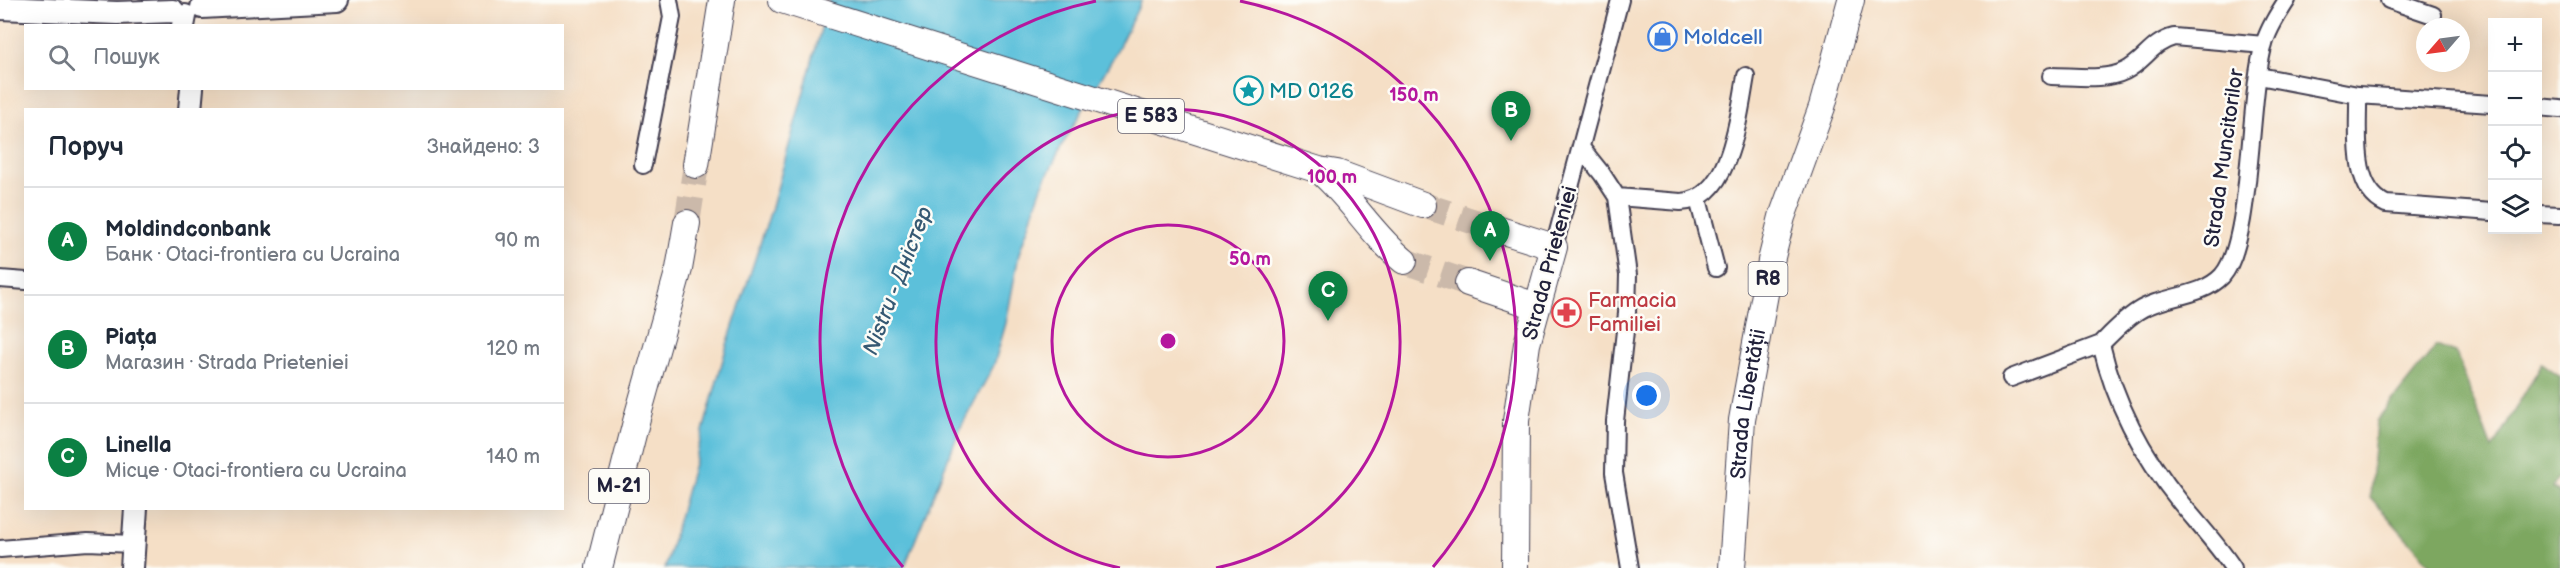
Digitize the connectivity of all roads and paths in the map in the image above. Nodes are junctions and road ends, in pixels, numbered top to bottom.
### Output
1 (337, 0) edge
2 (669, 0) edge
3 (722, 0) edge
4 (782, 0) edge
5 (1620, 0) edge
6 (1851, 0) edge
7 (2287, 0) edge
8 (2389, 0) edge
9 (0, 8) edge
10 (189, 12) edge
11 (2433, 15) dead end
12 (2264, 45) junction
13 (1746, 75) dead end
14 (2051, 76) dead end
15 (2259, 76) junction
16 (178, 90) edge
17 (192, 90) edge
18 (2358, 95) junction
19 (2488, 104) edge
20 (2542, 107) edge
21 (177, 108) edge
22 (190, 108) edge
23 (2560, 109) edge
24 (1582, 149) junction
25 (643, 165) dead end
26 (696, 165) tunnel mouth
27 (1319, 170) junction
28 (1617, 197) junction
29 (1698, 199) junction
30 (1423, 205) tunnel mouth
31 (2488, 212) edge
32 (2542, 214) edge
33 (2560, 215) edge
34 (687, 223) tunnel mouth
35 (1488, 226) tunnel mouth
36 (1554, 247) junction
37 (1404, 261) tunnel mouth
38 (1716, 268) dead end
39 (0, 279) edge
40 (24, 281) edge
41 (1468, 283) tunnel mouth
42 (1536, 306) junction
43 (2101, 344) junction
44 (2011, 378) dead end
45 (126, 510) edge
46 (136, 510) edge
47 (127, 544) junction
48 (0, 549) edge
49 (121, 568) edge
50 (132, 568) edge
51 (599, 568) edge
52 (1515, 568) edge
53 (1630, 568) edge
54 (1732, 568) edge
55 (2233, 568) edge

1 - 10 main road
2 - 25 street
3 - 26 highway
4 - 27 highway, E 583
5 - 24 street, Strada Prieteniei
6 - 54 highway, Strada Libertății / R8
7 - 12 street, Strada Muncitorilor
8 - 11 street
9 - 10 main road
12 - 14 street, Strada Muncitorilor
12 - 15 street, Strada Muncitorilor
13 - 29 street
15 - 18 street
15 - 43 street, Strada Muncitorilor
16 - 21 main road
17 - 22 main road
18 - 19 street
18 - 31 street
20 - 23 street
24 - 28 street
24 - 36 street, Strada Prieteniei
27 - 30 highway, E 583
27 - 37 highway, E 583
28 - 29 street
28 - 53 street
29 - 38 street
32 - 33 street
34 - 51 highway, М-21
35 - 36 highway
36 - 42 highway, Strada Prieteniei
39 - 40 street
41 - 42 highway
42 - 52 highway, Strada Prieteniei
43 - 44 street, Strada Muncitorilor
43 - 55 street
45 - 47 main road
46 - 47 main road
47 - 48 street
47 - 49 main road
47 - 50 main road

